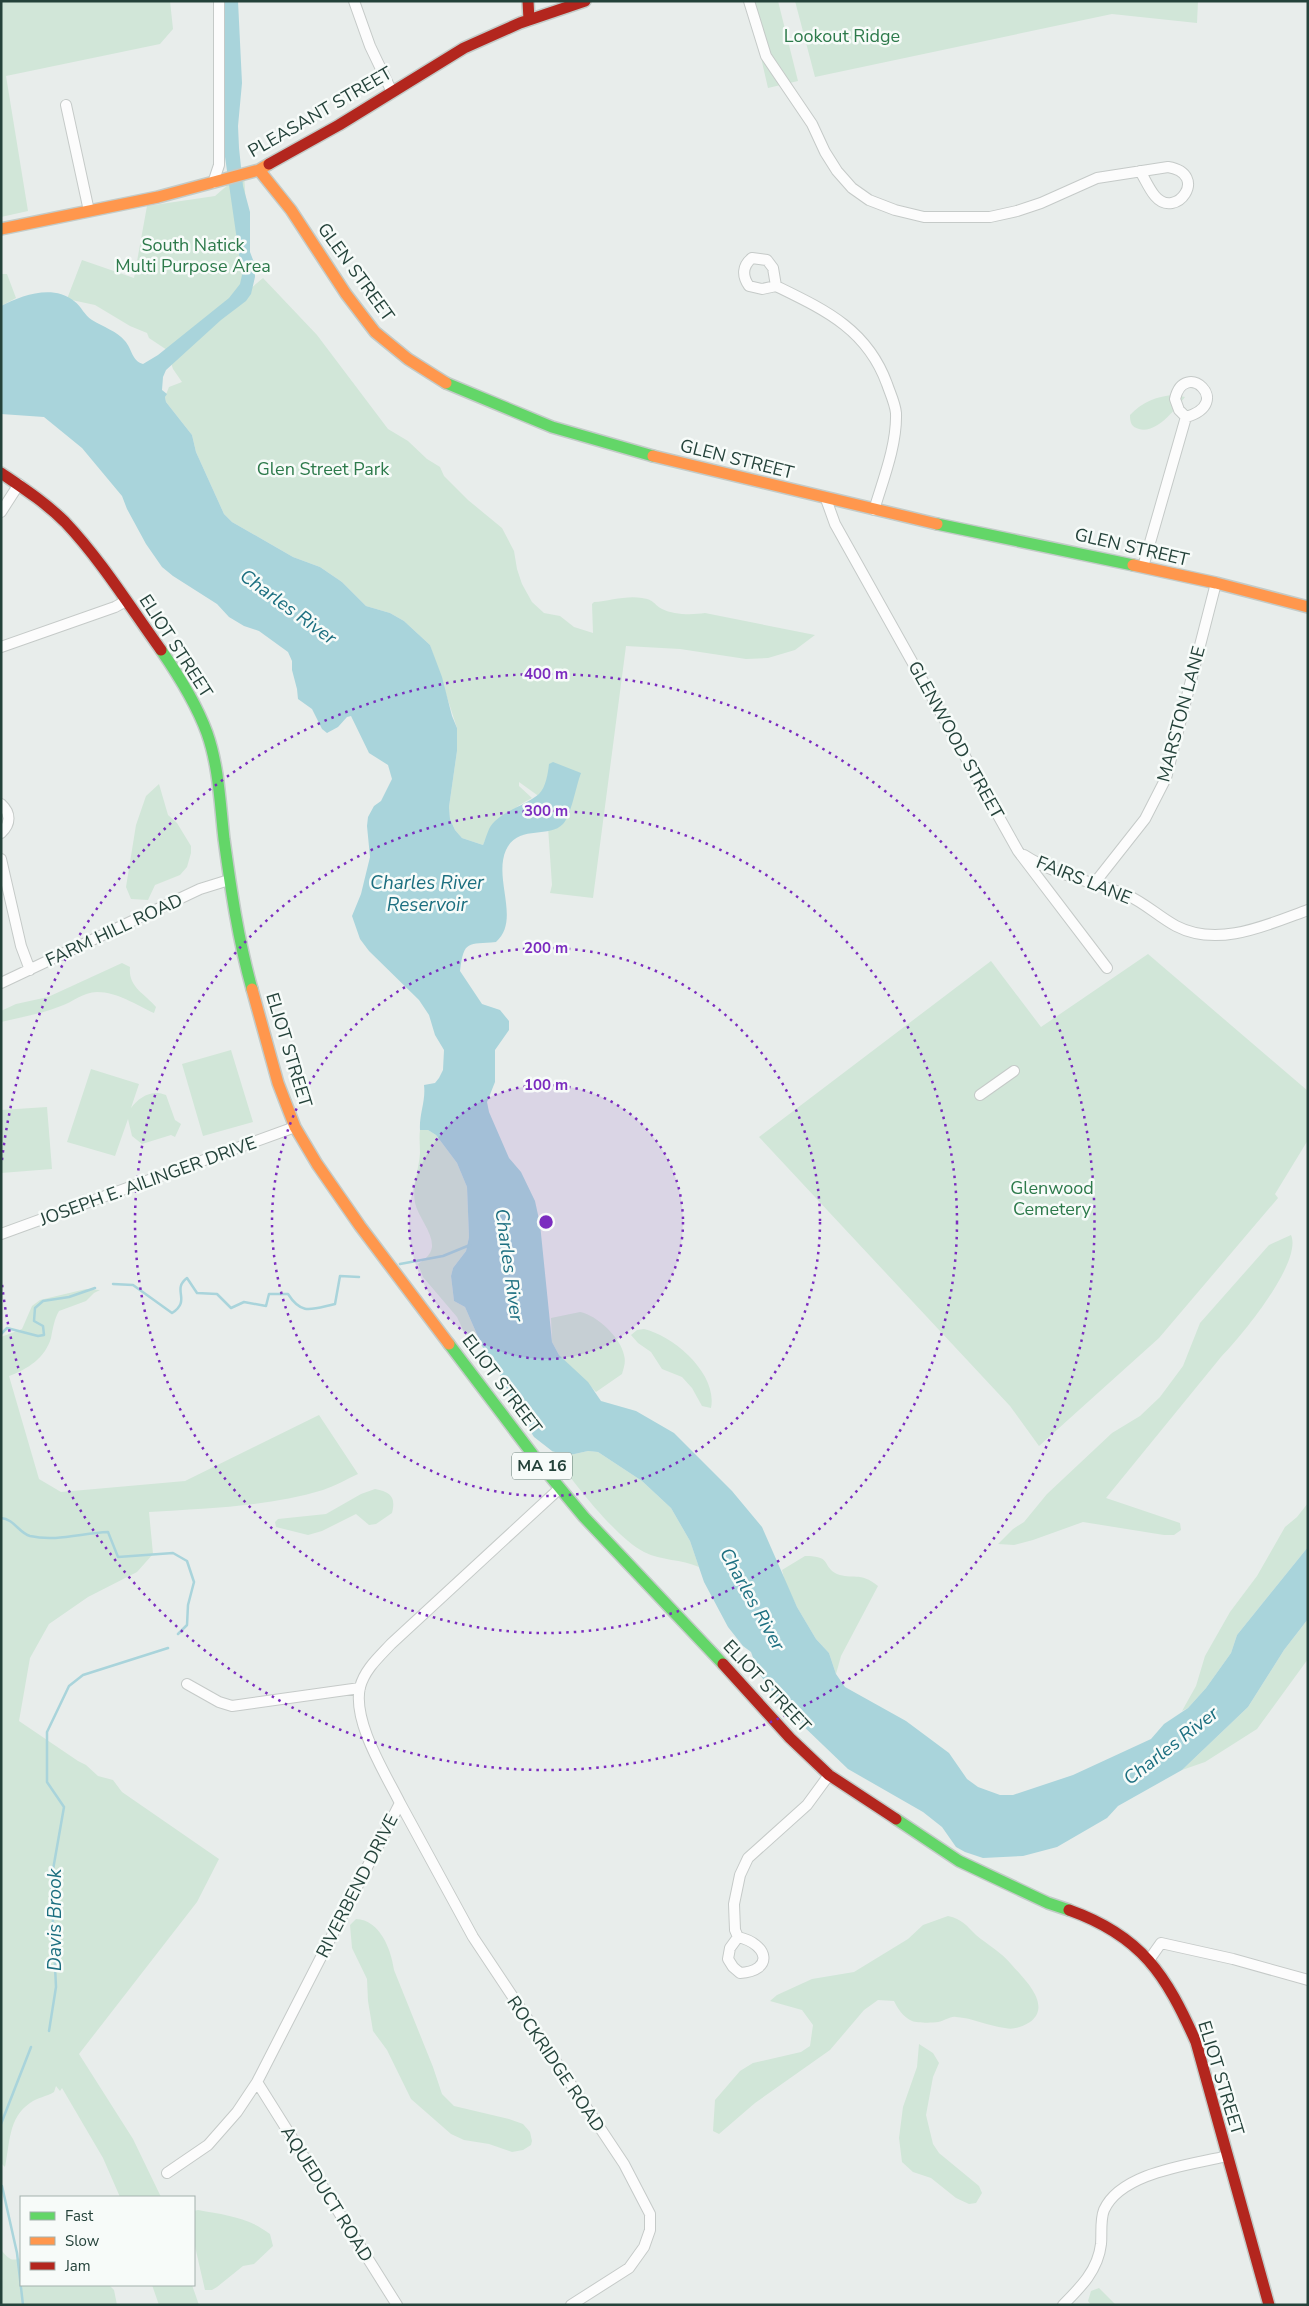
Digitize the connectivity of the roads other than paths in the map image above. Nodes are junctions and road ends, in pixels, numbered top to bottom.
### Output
1 (219, 1) edge
2 (354, 1) edge
3 (528, 1) edge
4 (585, 1) edge
5 (749, 1) edge
6 (529, 20) junction
7 (392, 92) junction
8 (66, 104) dead end
9 (259, 170) junction
10 (1140, 172) junction
11 (213, 183) junction
12 (89, 211) junction
13 (1, 229) edge
14 (776, 286) dead end
15 (1186, 417) dead end
16 (1, 472) edge
17 (19, 484) junction
18 (826, 499) junction
19 (874, 510) junction
20 (1, 512) edge
21 (1143, 567) junction
22 (1216, 583) junction
23 (126, 601) junction
24 (1308, 607) edge
25 (1, 647) edge
26 (1, 804) edge
27 (1, 833) edge
28 (1018, 851) junction
29 (1, 859) edge
30 (229, 880) junction
31 (1093, 885) junction
32 (1308, 910) edge
33 (1107, 968) dead end
34 (30, 970) junction
35 (1, 983) edge
36 (1014, 1071) dead end
37 (980, 1095) dead end
38 (295, 1127) junction
39 (1, 1234) edge
40 (559, 1489) junction
41 (187, 1684) dead end
42 (360, 1688) junction
43 (830, 1775) junction
44 (400, 1803) junction
45 (738, 1937) dead end
46 (1149, 1960) junction
47 (1308, 1980) edge
48 (257, 2082) junction
49 (1227, 2156) junction
50 (167, 2173) dead end
51 (397, 2305) edge
52 (571, 2305) edge
53 (1063, 2305) edge
54 (1269, 2305) edge

1 - 11 street
2 - 7 street
3 - 6 main road
4 - 6 main road, PLEASANT STREET
5 - 10 street
6 - 7 main road, PLEASANT STREET
7 - 9 main road, PLEASANT STREET
8 - 12 street
9 - 11 main road, PLEASANT STREET
9 - 18 main road, GLEN STREET
10 - 10 street
11 - 12 main road, PLEASANT STREET
12 - 13 main road, PLEASANT STREET
14 - 19 street
15 - 21 street
16 - 17 main road, ELIOT STREET / MA 16
17 - 20 street
17 - 23 main road, ELIOT STREET / MA 16
18 - 19 main road, GLEN STREET
18 - 28 street, GLENWOOD STREET
19 - 21 main road, GLEN STREET
21 - 22 main road, GLEN STREET
22 - 24 main road, GLEN STREET
22 - 31 street, MARSTON LANE
23 - 25 street
23 - 30 main road, ELIOT STREET / MA 16
26 - 27 street
28 - 31 street, FAIRS LANE
28 - 33 street, GLENWOOD STREET
29 - 34 street
30 - 34 street, FARM HILL ROAD
30 - 38 main road, ELIOT STREET / MA 16
31 - 32 street, FAIRS LANE
34 - 35 street, FARM HILL ROAD
36 - 37 street
38 - 39 street, JOSEPH E. AILINGER DRIVE
38 - 40 main road, ELIOT STREET / MA 16
40 - 42 street, RIVERBEND DRIVE
40 - 43 main road, ELIOT STREET / MA 16
41 - 42 street
42 - 44 street, RIVERBEND DRIVE
43 - 45 street
43 - 46 main road, ELIOT STREET / MA 16
44 - 48 street, RIVERBEND DRIVE
44 - 52 street, ROCKRIDGE ROAD
46 - 47 street
46 - 49 main road, ELIOT STREET / MA 16
48 - 50 street, RIVERBEND DRIVE
48 - 51 street, AQUEDUCT ROAD
49 - 53 street
49 - 54 main road, ELIOT STREET / MA 16

